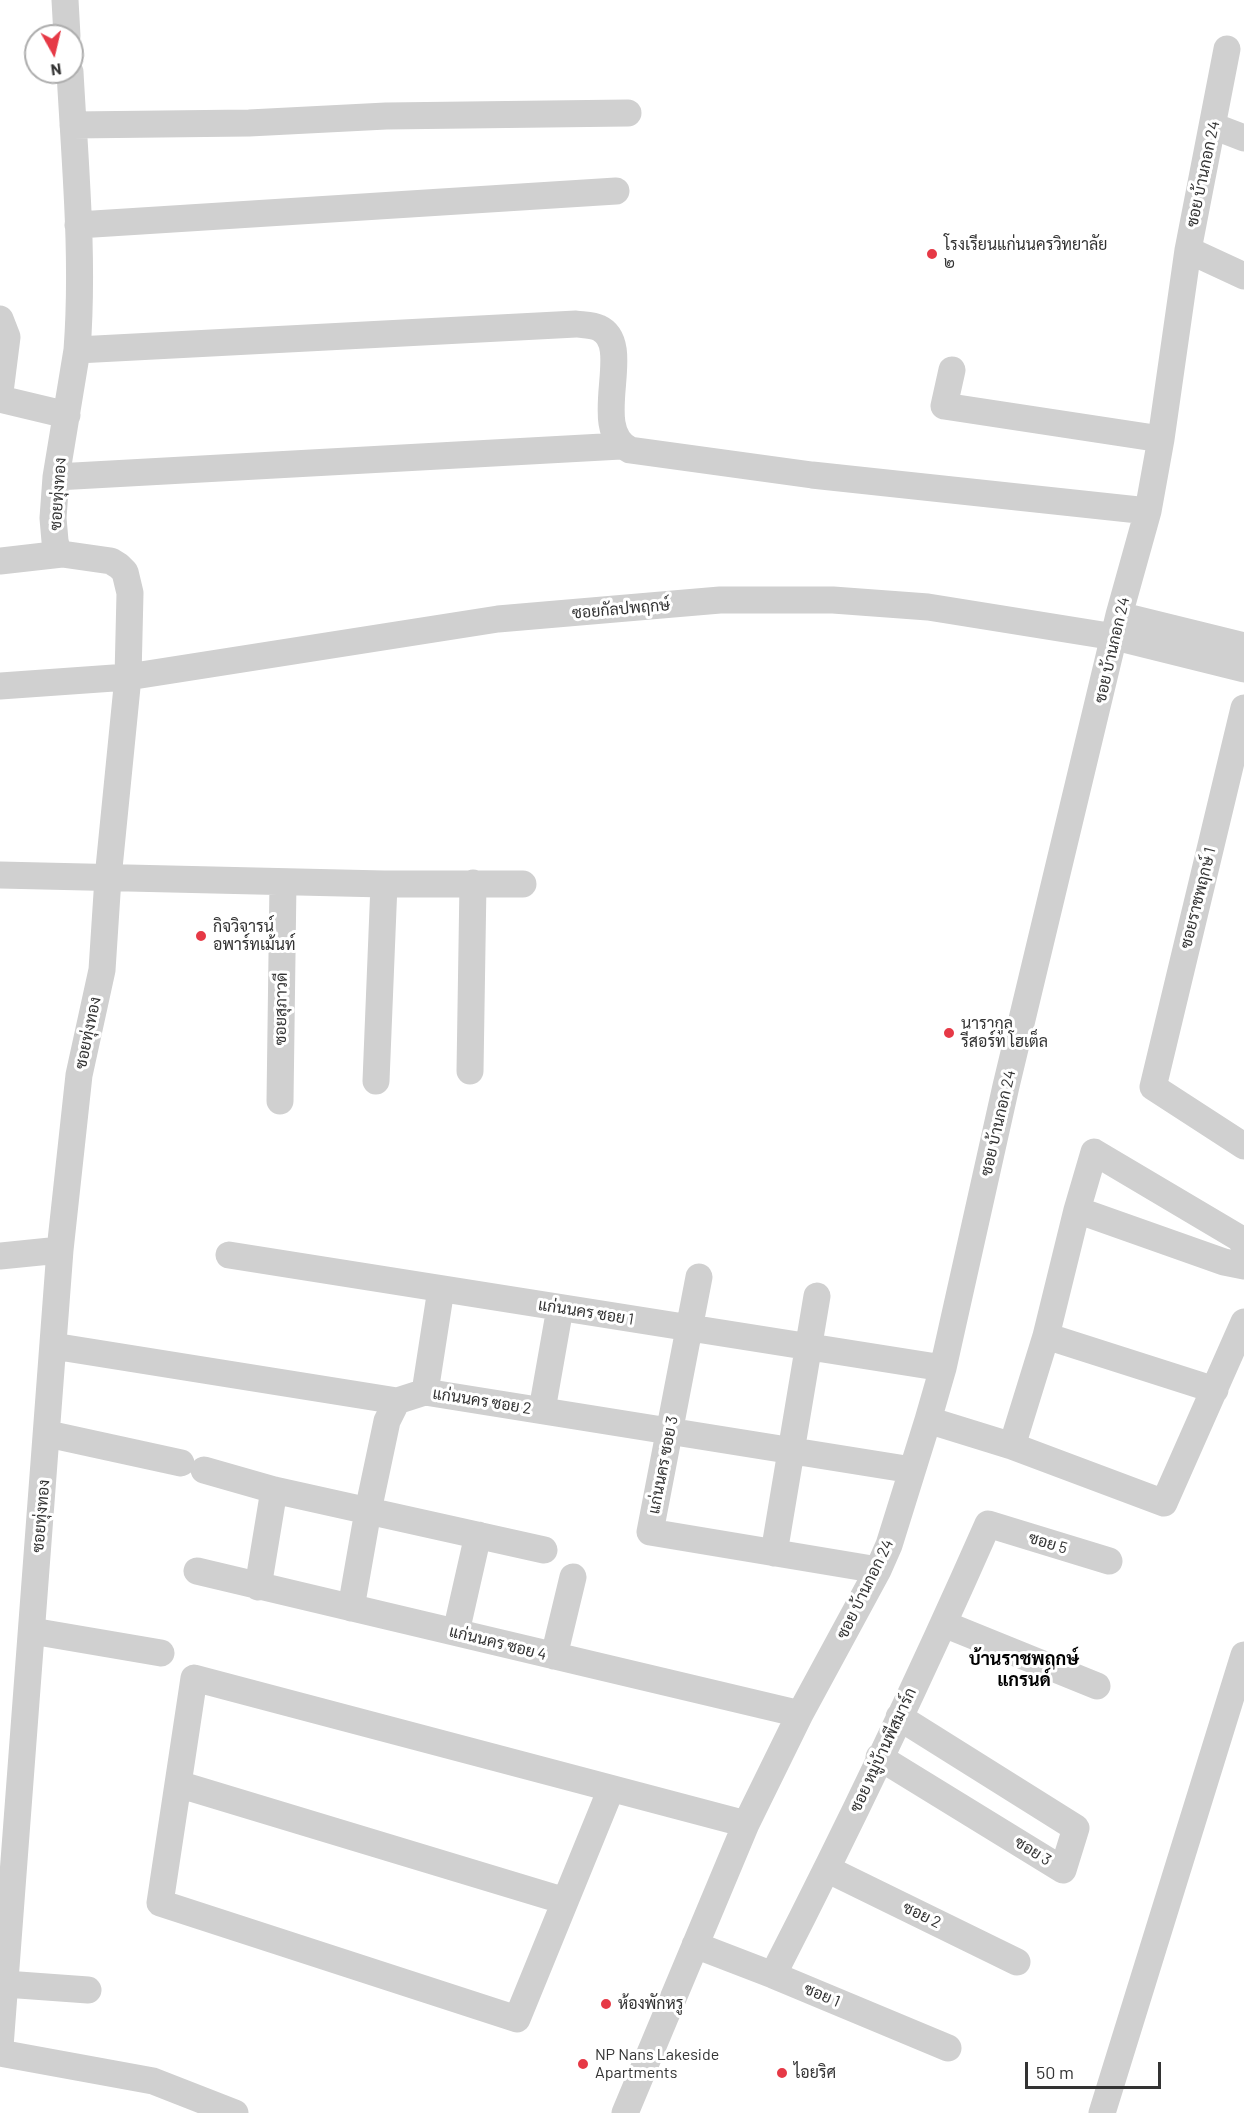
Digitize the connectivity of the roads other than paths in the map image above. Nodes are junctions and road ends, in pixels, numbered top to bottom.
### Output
1 (65, 0) edge
2 (67, 24) edge
3 (1227, 49) dead end
4 (71, 84) edge
5 (628, 113) dead end
6 (73, 125) junction
7 (1213, 126) junction
8 (1244, 138) edge
9 (616, 190) dead end
10 (78, 225) junction
11 (1188, 250) junction
12 (1244, 276) edge
13 (0, 319) edge
14 (77, 350) junction
15 (952, 370) dead end
16 (1, 385) edge
17 (67, 415) junction
18 (1161, 440) junction
19 (621, 446) junction
20 (57, 477) junction
21 (1148, 511) junction
22 (63, 554) junction
23 (0, 561) edge
24 (1117, 626) junction
25 (1244, 646) edge
26 (1244, 669) edge
27 (128, 677) junction
28 (0, 686) edge
29 (1244, 708) edge
30 (0, 875) edge
31 (108, 878) junction
32 (283, 882) junction
33 (384, 884) junction
34 (473, 884) junction
35 (523, 884) dead end
36 (470, 1071) dead end
37 (376, 1081) dead end
38 (280, 1101) dead end
39 (1244, 1146) edge
40 (1077, 1210) junction
41 (1244, 1244) edge
42 (60, 1250) junction
43 (0, 1256) edge
44 (229, 1256) dead end
45 (1244, 1266) edge
46 (699, 1277) dead end
47 (441, 1289) junction
48 (816, 1296) dead end
49 (560, 1308) junction
50 (1244, 1322) edge
51 (689, 1328) junction
52 (1046, 1336) junction
53 (53, 1346) junction
54 (808, 1347) junction
55 (943, 1368) junction
56 (1215, 1390) junction
57 (425, 1392) junction
58 (396, 1401) junction
59 (542, 1410) junction
60 (928, 1420) junction
61 (670, 1431) junction
62 (48, 1434) junction
63 (1012, 1446) junction
64 (791, 1451) junction
65 (912, 1470) junction
66 (274, 1490) junction
67 (368, 1511) junction
68 (988, 1524) joint
69 (478, 1535) junction
70 (544, 1550) dead end
71 (774, 1553) junction
72 (1109, 1561) dead end
73 (878, 1570) junction
74 (197, 1571) dead end
75 (573, 1577) dead end
76 (258, 1587) junction
77 (351, 1608) junction
78 (944, 1624) junction
79 (32, 1631) junction
80 (456, 1632) junction
81 (161, 1653) dead end
82 (1244, 1655) edge
83 (554, 1656) junction
84 (1097, 1686) dead end
85 (800, 1714) junction
86 (899, 1717) junction
87 (879, 1757) junction
88 (178, 1784) junction
89 (611, 1789) junction
90 (746, 1824) junction
91 (827, 1869) junction
92 (565, 1901) junction
93 (695, 1945) junction
94 (1017, 1962) dead end
95 (773, 1975) junction
96 (5, 1984) junction
97 (88, 1990) dead end
98 (0, 2047) edge
99 (948, 2048) dead end
100 (0, 2054) edge
101 (235, 2113) edge
102 (625, 2113) edge
103 (1102, 2113) edge

1 - 2 street
3 - 7 street, ซอย บ้านกอก 24
4 - 6 street, ซอยทุ่งทอง
5 - 6 street
6 - 10 street, ซอยทุ่งทอง
7 - 8 street
7 - 11 street, ซอย บ้านกอก 24
9 - 10 street
10 - 14 street, ซอยทุ่งทอง
11 - 12 street
11 - 18 street, ซอย บ้านกอก 24
13 - 16 street
14 - 17 street, ซอยทุ่งทอง
14 - 19 street
15 - 18 street
16 - 17 street
17 - 20 street, ซอยทุ่งทอง
18 - 21 street, ซอย บ้านกอก 24
19 - 20 street
19 - 21 street
20 - 22 street, ซอยทุ่งทอง
21 - 24 street, ซอย บ้านกอก 24
22 - 23 street
22 - 27 street, ซอยทุ่งทอง
24 - 25 street
24 - 26 street
24 - 27 street, ซอยกัลปพฤกษ์
24 - 55 street, ซอย บ้านกอก 24
27 - 28 street, ซอยกัลปพฤกษ์
27 - 31 street, ซอยทุ่งทอง
29 - 39 street, ซอยราชพฤกษ์ 1
30 - 31 street
31 - 32 street
31 - 42 street, ซอยทุ่งทอง
32 - 33 street
32 - 38 street, ซอยสุภาวดี
33 - 34 street
33 - 37 street
34 - 35 street
34 - 36 street
40 - 41 street
40 - 45 street
40 - 52 street
42 - 43 street
42 - 53 street, ซอยทุ่งทอง
44 - 47 street, แก่นนคร ซอย 1
46 - 51 street, แก่นนคร ซอย 3
47 - 49 street, แก่นนคร ซอย 1
47 - 57 street
48 - 54 street
49 - 51 street, แก่นนคร ซอย 1
49 - 59 street
50 - 56 street
51 - 54 street, แก่นนคร ซอย 1
51 - 61 street, แก่นนคร ซอย 3
52 - 56 street
52 - 63 street
53 - 58 street, แก่นนคร ซอย 2
53 - 62 street, ซอยทุ่งทอง
54 - 55 street, แก่นนคร ซอย 1
54 - 64 street
55 - 60 street, ซอย บ้านกอก 24
56 - 63 street
57 - 58 street, แก่นนคร ซอย 2
57 - 59 street, แก่นนคร ซอย 2
58 - 67 street
59 - 61 street, แก่นนคร ซอย 2
60 - 63 street
60 - 65 street, ซอย บ้านกอก 24
61 - 64 street, แก่นนคร ซอย 2
61 - 71 street, แก่นนคร ซอย 3
62 - 66 street
62 - 79 street, ซอยทุ่งทอง
64 - 65 street, แก่นนคร ซอย 2
64 - 71 street
65 - 73 street, ซอย บ้านกอก 24
66 - 67 street
66 - 76 street
67 - 69 street
67 - 77 street
68 - 72 street, ซอย 5
68 - 78 street, ซอย หมู่บ้านพีสมาร์ก
69 - 70 street
69 - 80 street
71 - 73 street, แก่นนคร ซอย 3
73 - 85 street, ซอย บ้านกอก 24
74 - 76 street, แก่นนคร ซอย 4
75 - 83 street
76 - 77 street, แก่นนคร ซอย 4
77 - 80 street, แก่นนคร ซอย 4
78 - 84 street
78 - 86 street, ซอย หมู่บ้านพีสมาร์ก
79 - 81 street
79 - 96 street, ซอยทุ่งทอง
80 - 83 street, แก่นนคร ซอย 4
82 - 103 street
83 - 85 street, แก่นนคร ซอย 4
85 - 90 street, ซอย บ้านกอก 24
86 - 87 street, ซอย หมู่บ้านพีสมาร์ก
86 - 87 street, ซอย 3
87 - 91 street, ซอย หมู่บ้านพีสมาร์ก
88 - 89 street
88 - 92 street
88 - 92 street
89 - 90 street
89 - 92 street
90 - 93 street, ซอย บ้านกอก 24
91 - 94 street, ซอย 2
91 - 95 street, ซอย หมู่บ้านพีสมาร์ก
93 - 95 street, ซอย 1
93 - 102 street, ซอย บ้านกอก 24
95 - 99 street, ซอย 1
96 - 97 street
96 - 98 street, ซอยทุ่งทอง
100 - 101 street

